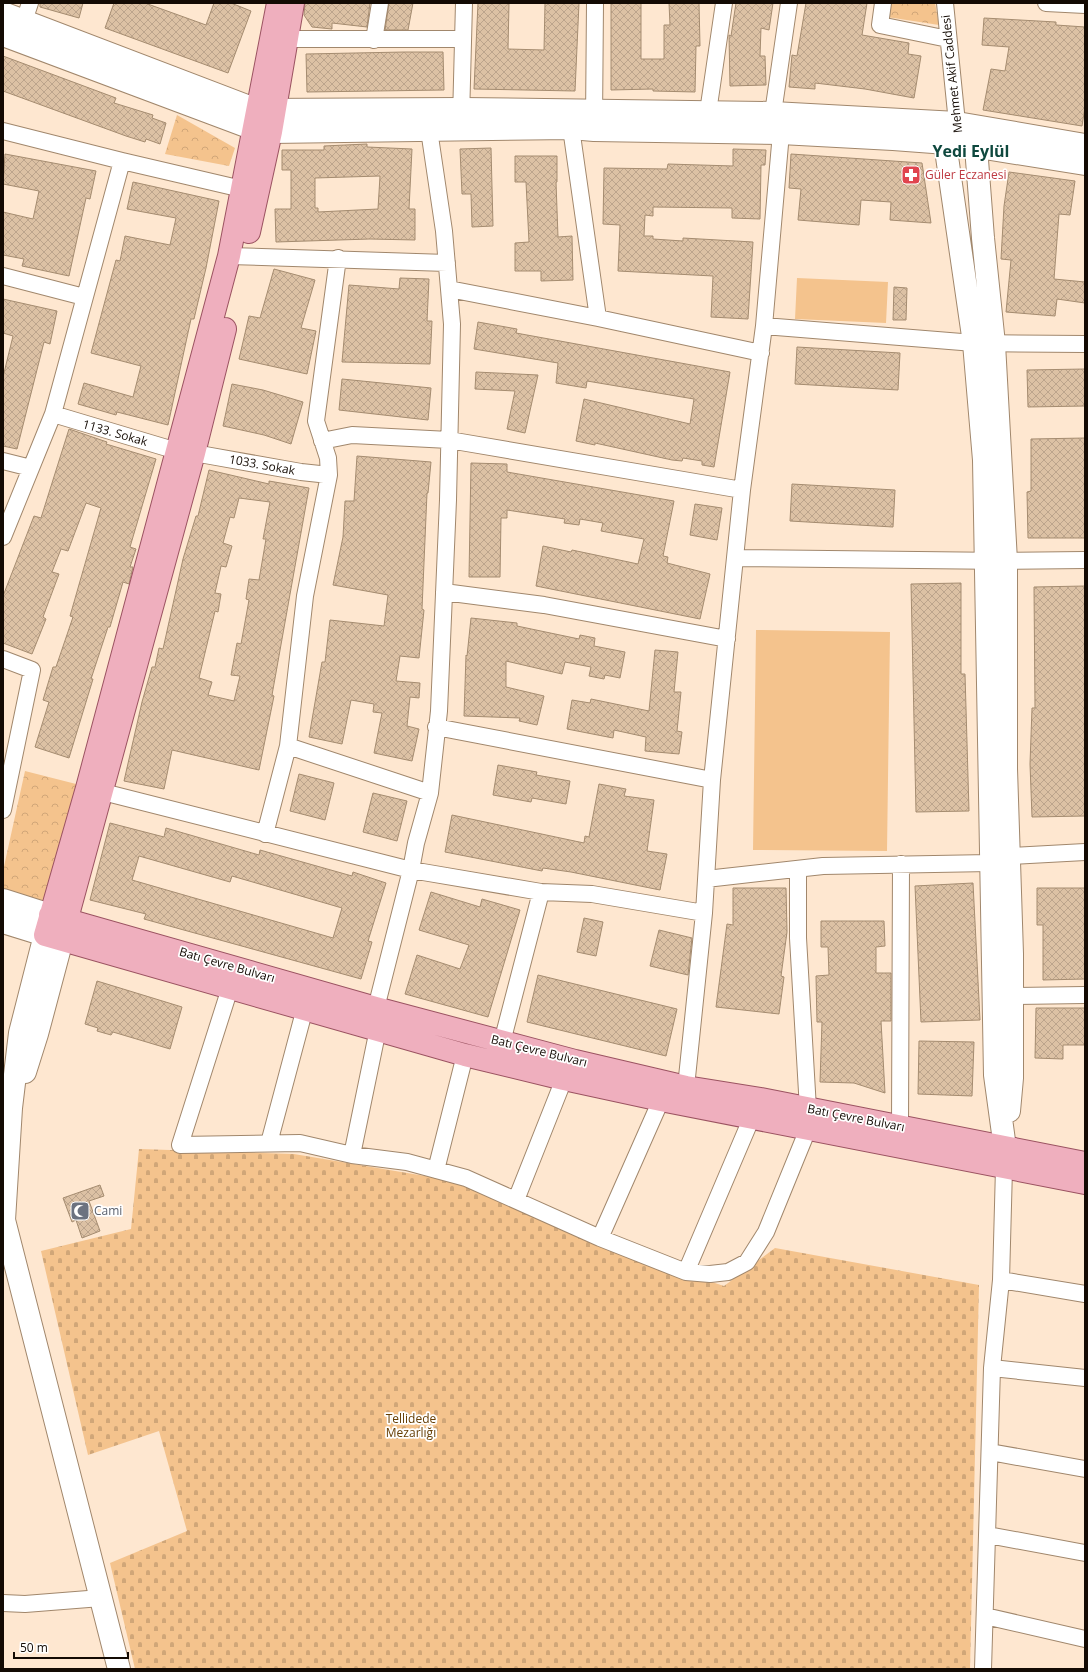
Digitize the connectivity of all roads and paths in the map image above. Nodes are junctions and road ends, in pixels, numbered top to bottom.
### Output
1 (278, 3) edge
2 (293, 3) edge
3 (380, 3) edge
4 (464, 3) edge
5 (595, 3) edge
6 (724, 3) edge
7 (789, 3) edge
8 (883, 3) edge
9 (945, 3) edge
10 (1046, 3) edge
11 (1085, 5) edge
12 (27, 12) edge
13 (3, 14) edge
14 (3, 34) edge
15 (463, 38) junction
16 (279, 39) junction
17 (948, 39) junction
18 (374, 40) junction
19 (708, 112) junction
20 (462, 119) junction
21 (594, 120) junction
22 (264, 121) junction
23 (777, 123) junction
24 (957, 123) junction
25 (571, 128) junction
26 (429, 130) junction
27 (3, 131) edge
28 (960, 145) junction
29 (1085, 145) edge
30 (122, 161) junction
31 (1085, 164) edge
32 (242, 188) junction
33 (236, 256) junction
34 (338, 258) junction
35 (447, 263) junction
36 (3, 276) edge
37 (449, 289) junction
38 (84, 297) junction
39 (598, 318) junction
40 (764, 326) junction
41 (984, 344) junction
42 (1085, 344) edge
43 (761, 353) junction
44 (53, 414) junction
45 (449, 440) junction
46 (322, 441) junction
47 (186, 452) junction
48 (3, 461) edge
49 (31, 468) junction
50 (329, 475) junction
51 (742, 490) junction
52 (3, 537) edge
53 (735, 558) junction
54 (1085, 560) edge
55 (996, 561) junction
56 (444, 592) junction
57 (727, 639) junction
58 (3, 659) edge
59 (436, 727) junction
60 (288, 746) junction
61 (712, 780) junction
62 (95, 790) junction
63 (430, 793) junction
64 (3, 810) edge
65 (265, 834) junction
66 (1085, 852) edge
67 (1000, 859) junction
68 (901, 864) junction
69 (798, 869) junction
70 (411, 870) junction
71 (706, 879) junction
72 (541, 892) junction
73 (3, 900) edge
74 (704, 913) junction
75 (3, 922) edge
76 (56, 928) junction
77 (230, 988) junction
78 (1085, 995) edge
79 (1012, 996) junction
80 (305, 1008) junction
81 (376, 1008) junction
82 (378, 1029) junction
83 (20, 1034) edge
84 (502, 1042) junction
85 (465, 1055) junction
86 (564, 1079) junction
87 (686, 1087) junction
88 (661, 1100) junction
89 (7, 1106) edge
90 (752, 1117) junction
91 (808, 1119) junction
92 (900, 1127) junction
93 (269, 1143) junction
94 (352, 1155) junction
95 (1004, 1158) junction
96 (1085, 1163) edge
97 (436, 1170) junction
98 (1085, 1182) edge
99 (516, 1200) junction
100 (3, 1221) edge
101 (600, 1238) junction
102 (686, 1272) junction
103 (1001, 1280) junction
104 (1085, 1294) edge
105 (992, 1368) junction
106 (1085, 1378) edge
107 (990, 1452) junction
108 (1085, 1470) edge
109 (988, 1535) junction
110 (1085, 1553) edge
111 (101, 1598) junction
112 (3, 1603) edge
113 (985, 1616) junction
114 (1085, 1639) edge
115 (119, 1669) edge
116 (983, 1669) edge

1 - 16 main road
2 - 16 main road
3 - 18 street
4 - 15 street
5 - 21 street
6 - 19 street
7 - 23 street
8 - 17 street
9 - 17 street, Mehmet Akif Caddesi
10 - 11 street
12 - 13 street
12 - 22 street
14 - 22 street
15 - 18 street
15 - 20 street
16 - 18 street
16 - 22 main road
17 - 24 street, Mehmet Akif Caddesi
19 - 21 street
19 - 23 street
20 - 21 street
20 - 22 street
20 - 25 street
20 - 26 street
21 - 23 street
21 - 25 street
22 - 26 street
22 - 32 main road
22 - 33 main road
23 - 24 street
23 - 28 street
23 - 40 street
24 - 28 street, Mehmet Akif Caddesi
24 - 29 street
25 - 39 street
26 - 35 street
27 - 30 street
28 - 31 street
28 - 41 street
28 - 41 street
30 - 32 street
30 - 38 street
32 - 33 main road
33 - 34 street
33 - 47 main road
34 - 35 street
34 - 46 street
35 - 37 street
36 - 38 street
37 - 39 street
37 - 45 street
38 - 44 street
39 - 43 street
40 - 41 street
40 - 43 street
41 - 42 street
41 - 55 street
43 - 51 street
44 - 47 street, 1133. Sokak
44 - 49 street
45 - 46 street
45 - 51 street
45 - 56 street
46 - 50 street
47 - 50 street, 1033. Sokak
47 - 62 main road
48 - 49 street
49 - 52 street
50 - 60 street
51 - 53 street
53 - 55 street
53 - 57 street
54 - 55 street
55 - 67 street
56 - 57 street
56 - 59 street
57 - 61 street
58 - 64 street
59 - 61 street
59 - 63 street
60 - 63 street
60 - 65 street
61 - 71 street
62 - 65 street
62 - 76 main road
63 - 70 street
65 - 70 street
66 - 67 street
67 - 68 street
67 - 79 street
67 - 95 street
68 - 69 street
68 - 92 street
69 - 71 street
69 - 91 street
70 - 72 street
70 - 81 street
71 - 74 street
72 - 74 street
72 - 84 street
73 - 76 street, Batı Çevre Bulvarı
74 - 87 street
75 - 76 street, Batı Çevre Bulvarı
76 - 77 main road, Batı Çevre Bulvarı
76 - 81 main road, Batı Çevre Bulvarı
76 - 83 street
77 - 80 main road, Batı Çevre Bulvarı
77 - 93 street
78 - 79 street
79 - 95 street
80 - 82 main road, Batı Çevre Bulvarı
80 - 93 street
81 - 82 street
81 - 84 main road, Batı Çevre Bulvarı
82 - 85 main road, Batı Çevre Bulvarı
82 - 94 street
83 - 89 street
84 - 87 main road, Batı Çevre Bulvarı
85 - 86 main road, Batı Çevre Bulvarı
85 - 97 street
86 - 88 main road, Batı Çevre Bulvarı
86 - 99 street
87 - 88 street
87 - 91 main road, Batı Çevre Bulvarı
88 - 90 main road, Batı Çevre Bulvarı
88 - 101 street
89 - 100 street
90 - 91 main road, Batı Çevre Bulvarı
90 - 102 street
91 - 92 main road, Batı Çevre Bulvarı
91 - 95 main road, Batı Çevre Bulvarı
91 - 102 street
92 - 95 main road, Batı Çevre Bulvarı
93 - 94 street
94 - 97 street
95 - 96 main road, Batı Çevre Bulvarı
95 - 98 main road, Batı Çevre Bulvarı
95 - 103 street
97 - 99 street
99 - 101 street
100 - 111 street
101 - 102 street
103 - 104 street
103 - 105 street
105 - 106 street
105 - 107 street
107 - 108 street
107 - 109 street
109 - 110 street
109 - 113 street
111 - 112 street
111 - 115 street
113 - 114 street
113 - 116 street

